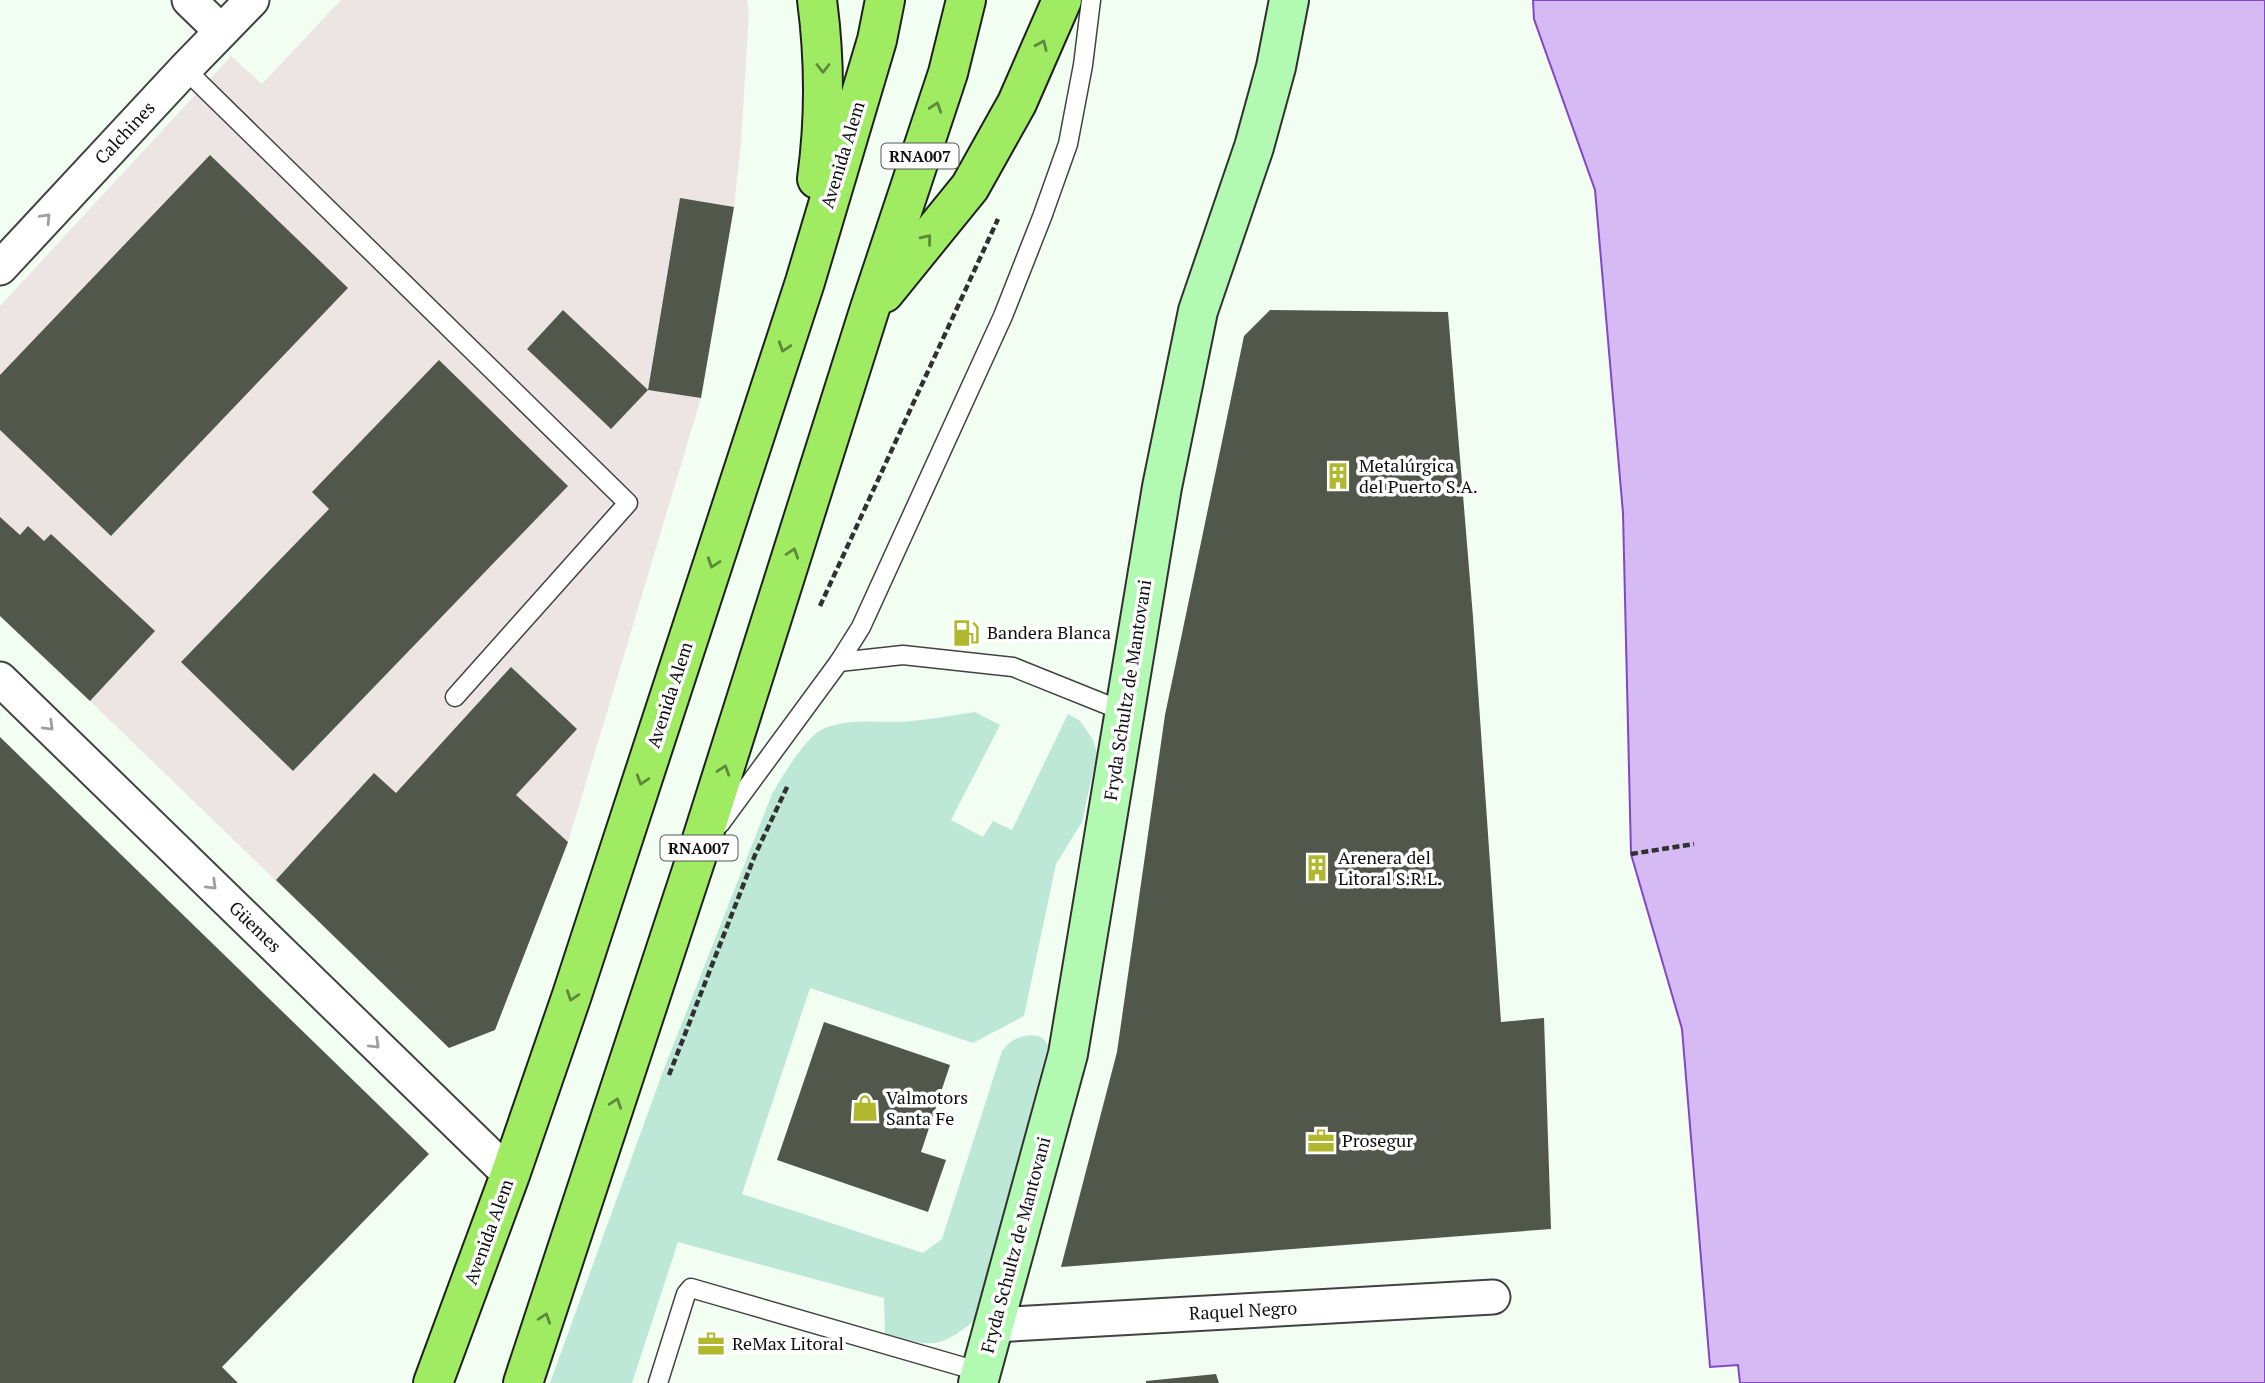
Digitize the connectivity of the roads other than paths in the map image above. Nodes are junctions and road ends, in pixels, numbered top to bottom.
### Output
1 (189, 0) edge
2 (252, 0) edge
3 (817, 0) edge
4 (885, 0) edge
5 (966, 0) edge
6 (1062, 0) edge
7 (1091, 0) edge
8 (1289, 0) edge
9 (221, 32) junction
10 (185, 69) junction
11 (0, 268) edge
12 (805, 282) junction
13 (869, 312) junction
14 (839, 662) junction
15 (0, 679) edge
16 (455, 697) dead end
17 (1125, 712) junction
18 (697, 855) junction
19 (510, 1175) junction
20 (1493, 1297) dead end
21 (994, 1325) junction
22 (448, 1341) junction
23 (980, 1378) edge
24 (426, 1383) edge
25 (433, 1383) edge
26 (523, 1383) edge
27 (658, 1383) edge

1 - 9 street
2 - 9 street, Calchines
3 -> 12 highway
4 - 12 highway, Avenida Alem
13 -> 5 highway, RNA007
13 -> 6 highway
7 - 14 lane
8 - 17 street, Fryda Schultz de Mantovani
9 - 10 street, Calchines
11 -> 10 street, Calchines
10 - 16 lane
12 -> 19 highway, Avenida Alem
18 -> 13 highway, RNA007
14 - 17 lane
14 - 18 lane
15 -> 19 street, Güemes
17 - 21 street, Fryda Schultz de Mantovani
26 -> 18 highway, RNA007
19 - 22 highway, Avenida Alem
20 - 21 street, Raquel Negro
21 - 23 street, Fryda Schultz de Mantovani
22 - 24 street
22 - 25 highway, Avenida Alem
23 - 27 lane

